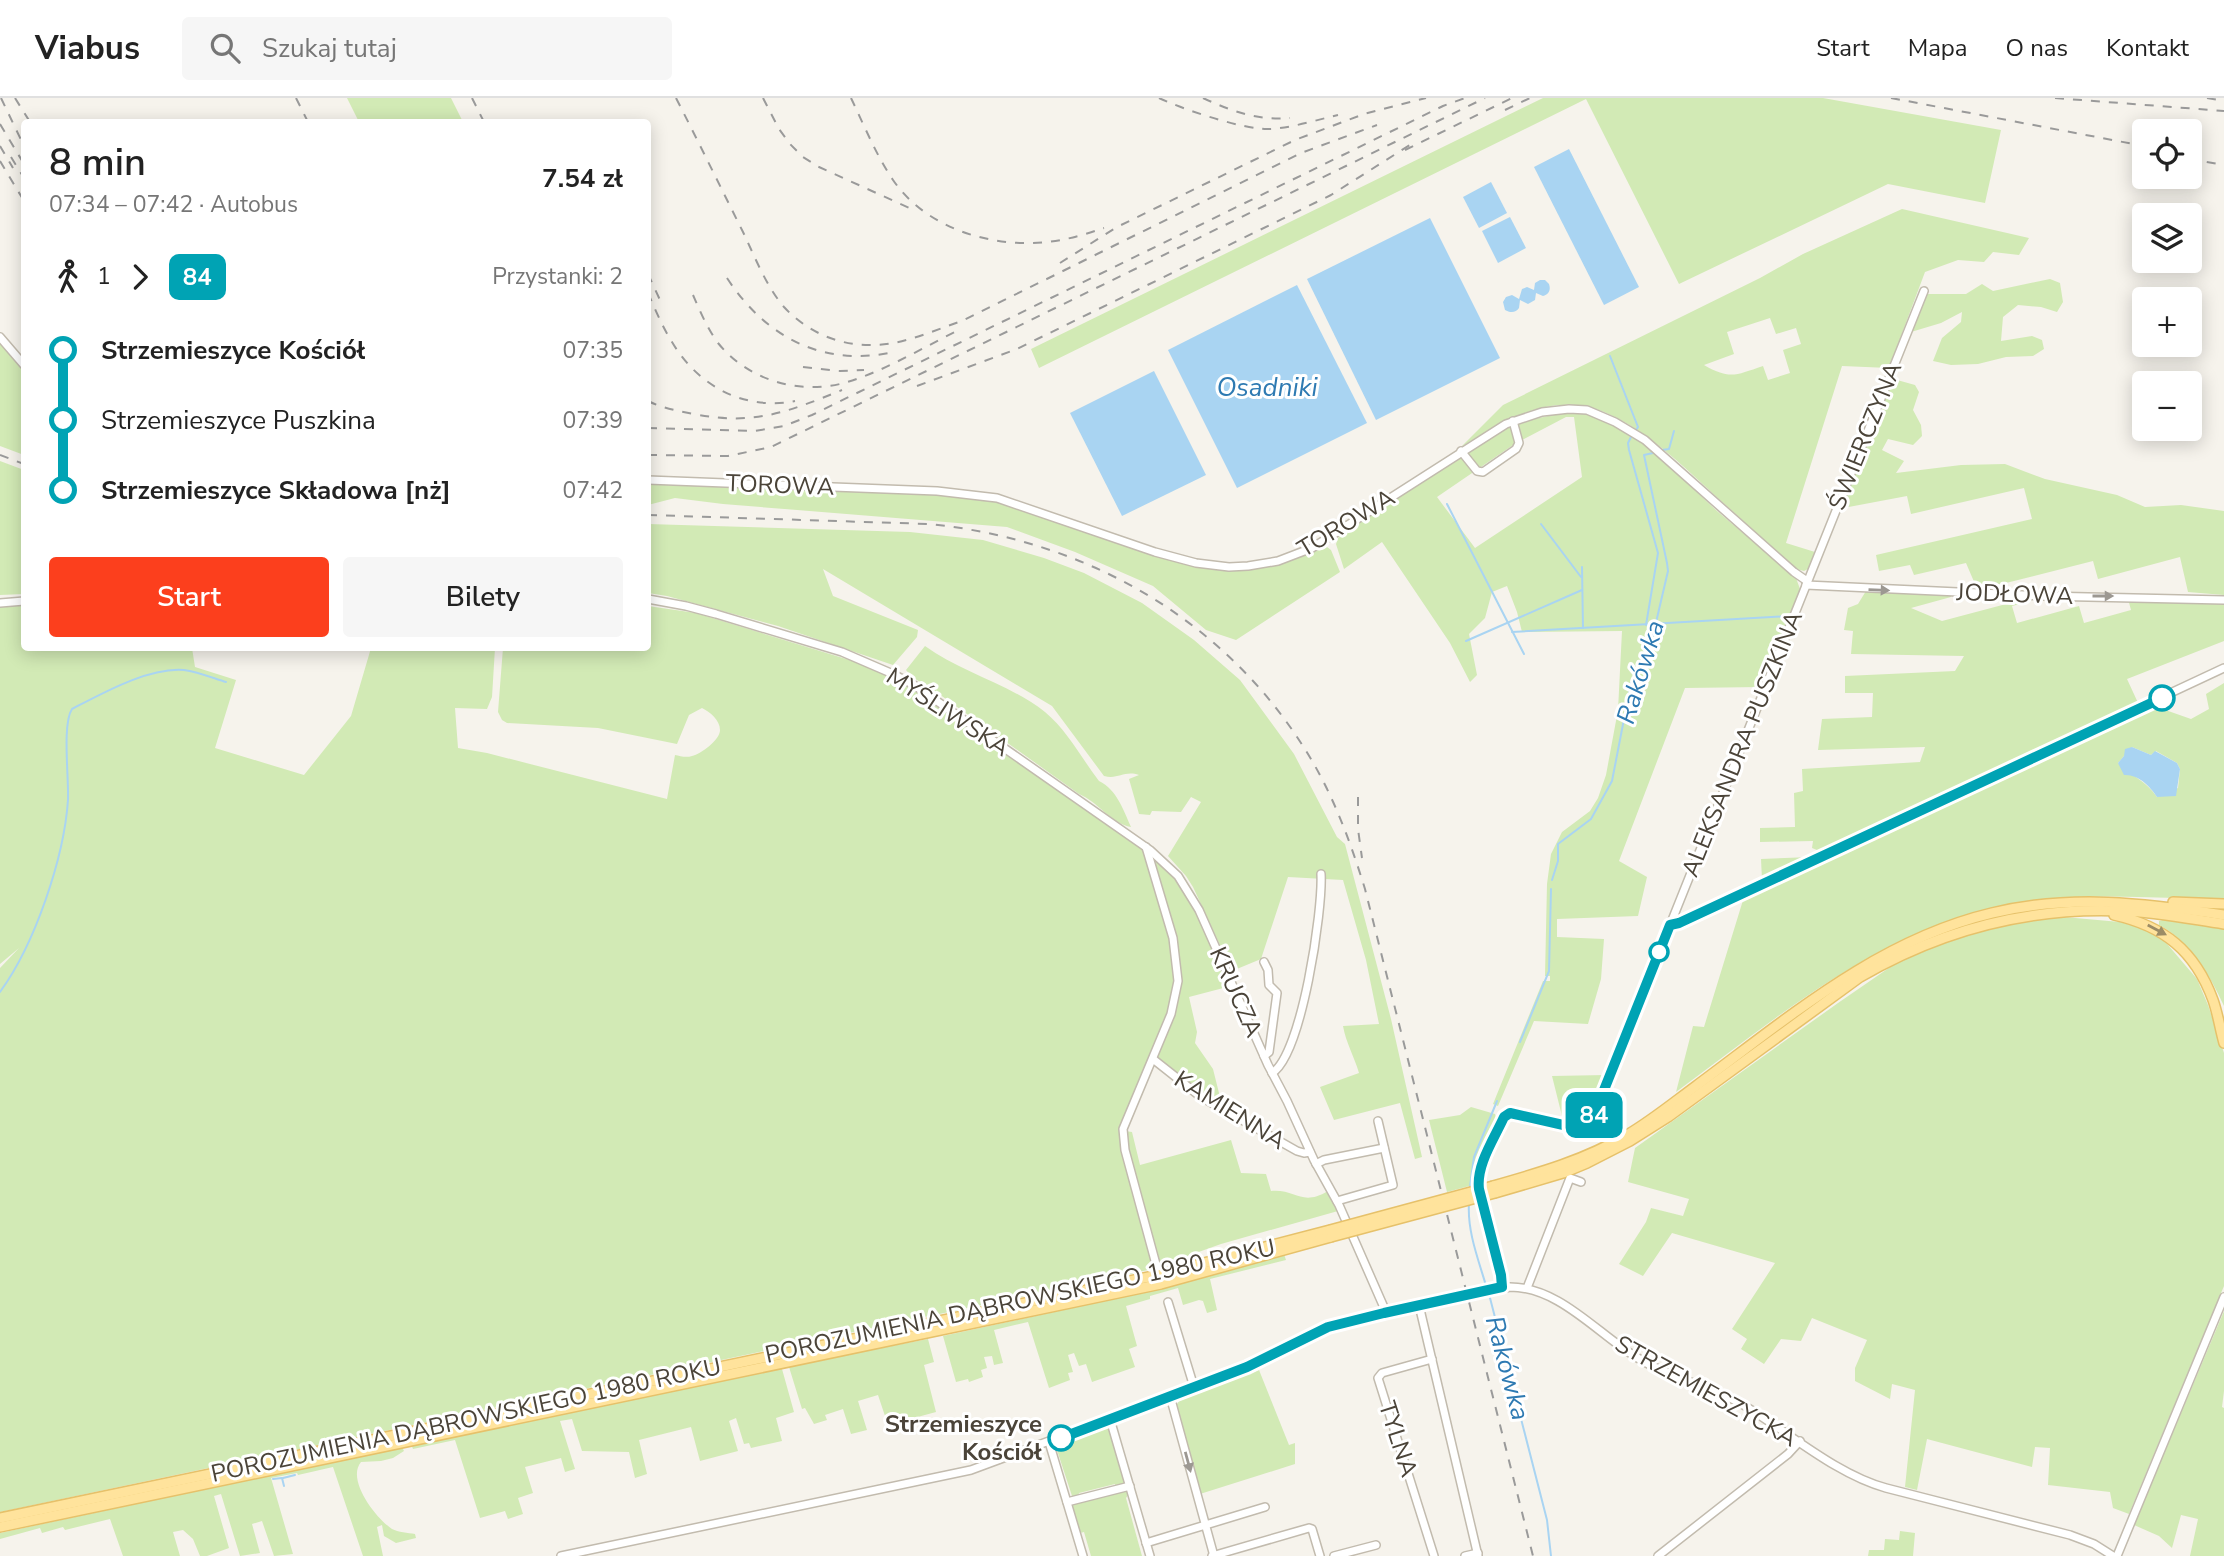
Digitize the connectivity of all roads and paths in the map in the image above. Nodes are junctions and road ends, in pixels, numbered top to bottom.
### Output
1 (1924, 291) dead end
2 (0, 337) edge
3 (21, 362) edge
4 (1513, 421) junction
5 (1461, 451) junction
6 (651, 480) edge
7 (1806, 583) junction
8 (651, 600) edge
9 (2224, 600) edge
10 (21, 601) edge
11 (0, 603) edge
12 (2224, 668) edge
13 (1146, 847) junction
14 (1321, 874) dead end
15 (2134, 903) junction
16 (2224, 904) edge
17 (2092, 910) junction
18 (2224, 915) edge
19 (2224, 924) edge
20 (1670, 925) junction
21 (1264, 962) dead end
22 (2224, 1043) edge
23 (1264, 1056) junction
24 (1153, 1059) junction
25 (1272, 1073) junction
26 (1378, 1121) dead end
27 (1384, 1148) junction
28 (1310, 1152) junction
29 (1316, 1164) junction
30 (1581, 1182) dead end
31 (1494, 1190) junction
32 (1337, 1201) junction
33 (1330, 1234) junction
34 (1157, 1268) dead end
35 (1498, 1288) junction
36 (1527, 1288) junction
37 (2224, 1297) edge
38 (1168, 1302) dead end
39 (1419, 1305) junction
40 (1386, 1312) junction
41 (1432, 1359) junction
42 (1194, 1387) junction
43 (1170, 1396) junction
44 (1110, 1419) junction
45 (1800, 1441) junction
46 (1049, 1442) junction
47 (1130, 1486) junction
48 (1067, 1502) junction
49 (1265, 1507) dead end
50 (0, 1518) edge
51 (1206, 1526) junction
52 (0, 1527) edge
53 (1146, 1544) junction
54 (1376, 1545) dead end
55 (1478, 1554) edge
56 (561, 1556) edge
57 (1083, 1556) edge
58 (1150, 1556) edge
59 (1213, 1556) edge
60 (1320, 1556) edge
61 (1334, 1556) edge
62 (1434, 1556) edge
63 (1465, 1556) edge
64 (1658, 1556) edge
65 (2115, 1556) edge

1 - 7 street, ŚWIERCZYNA
2 - 3 street
4 - 5 street, TOROWA
4 - 5 street
4 - 7 street, TOROWA
5 - 6 street, TOROWA
7 -> 9 street, JODŁOWA
7 - 20 street, ALEKSANDRA PUSZKINA
8 - 13 street, MYŚLIWSKA
10 - 11 street
12 - 20 street
13 - 23 street, KRUCZA
13 - 24 street
14 - 25 street
15 - 16 main road
15 - 18 main road, POROZUMIENIA DĄBROWSKIEGO 1980 ROKU
15 - 31 main road, POROZUMIENIA DĄBROWSKIEGO 1980 ROKU
17 - 19 main road, POROZUMIENIA DĄBROWSKIEGO 1980 ROKU
17 -> 22 main road
17 - 31 main road, POROZUMIENIA DĄBROWSKIEGO 1980 ROKU
20 - 35 street, ALEKSANDRA PUSZKINA
21 - 23 street, KRUCZA
23 - 25 street
24 - 28 street, KAMIENNA
24 - 34 street
25 - 28 street
26 - 27 street
27 - 29 street
27 - 32 street
28 - 29 street
29 - 32 street
30 - 36 street
31 - 33 main road, POROZUMIENIA DĄBROWSKIEGO 1980 ROKU, bridge
32 - 40 street
33 - 50 main road, POROZUMIENIA DĄBROWSKIEGO 1980 ROKU
33 - 52 main road, POROZUMIENIA DĄBROWSKIEGO 1980 ROKU
35 - 36 street, STRZEMIESZYCKA
35 - 39 street, STRZEMIESZYCKA
36 - 45 street, STRZEMIESZYCKA
37 - 65 street
38 - 42 street
39 - 40 street, STRZEMIESZYCKA
39 - 41 street
40 - 42 street, STRZEMIESZYCKA
41 - 55 street
41 - 62 street, TYLNA
42 - 43 street, STRZEMIESZYCKA
43 - 44 street, STRZEMIESZYCKA
43 -> 51 street
44 - 46 street, STRZEMIESZYCKA
44 - 47 street
45 - 64 street
45 - 65 street, STRZEMIESZYCKA
46 - 48 street
46 - 56 street, STRZEMIESZYCKA
47 - 48 street
47 - 53 street
48 - 57 street
49 - 51 street
51 - 53 street
51 - 59 street
53 - 58 street
54 - 61 street
55 - 63 street
59 - 60 street

